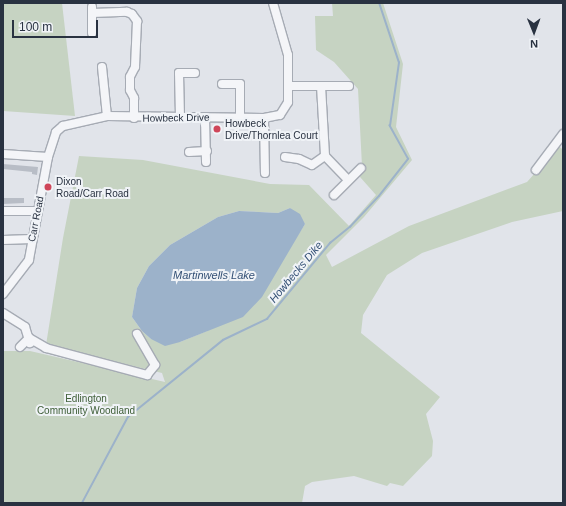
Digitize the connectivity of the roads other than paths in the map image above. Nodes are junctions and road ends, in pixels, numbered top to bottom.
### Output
1 (273, 3) edge
2 (92, 33) dead end
3 (102, 67) dead end
4 (195, 72) dead end
5 (222, 84) dead end
6 (288, 86) junction
7 (321, 86) junction
8 (349, 86) dead end
9 (107, 116) junction
10 (180, 117) junction
11 (205, 117) junction
12 (240, 117) junction
13 (134, 118) junction
14 (264, 118) junction
15 (563, 134) edge
16 (207, 151) junction
17 (189, 152) dead end
18 (3, 154) edge
19 (325, 156) junction
20 (48, 157) junction
21 (285, 157) dead end
22 (206, 162) dead end
23 (360, 168) dead end
24 (536, 170) dead end
25 (265, 173) dead end
26 (348, 180) junction
27 (334, 195) dead end
28 (3, 211) edge
29 (38, 211) junction
30 (32, 239) junction
31 (3, 240) edge
32 (3, 294) edge
33 (3, 313) edge
34 (136, 334) dead end
35 (30, 341) junction
36 (20, 347) dead end

1 - 6 street, Howbeck Drive
2 - 13 street
3 - 9 street
4 - 10 street
5 - 12 street
6 - 7 street
6 - 14 street, Howbeck Drive
7 - 8 street
7 - 19 street
9 - 13 street, Howbeck Drive
9 - 20 street, Howbeck Drive
10 - 11 street, Howbeck Drive
10 - 13 street, Howbeck Drive
11 - 12 street, Howbeck Drive
11 - 16 street
12 - 14 street, Howbeck Drive
14 - 25 street
15 - 24 street
16 - 17 street
16 - 22 street
18 - 20 street
19 - 21 street
19 - 26 street
20 - 29 street, Carr Road
23 - 26 street
26 - 27 street
28 - 29 street
29 - 30 street, Carr Road
30 - 31 street
30 - 32 street, Carr Road
33 - 35 street
34 - 35 street
35 - 36 street

